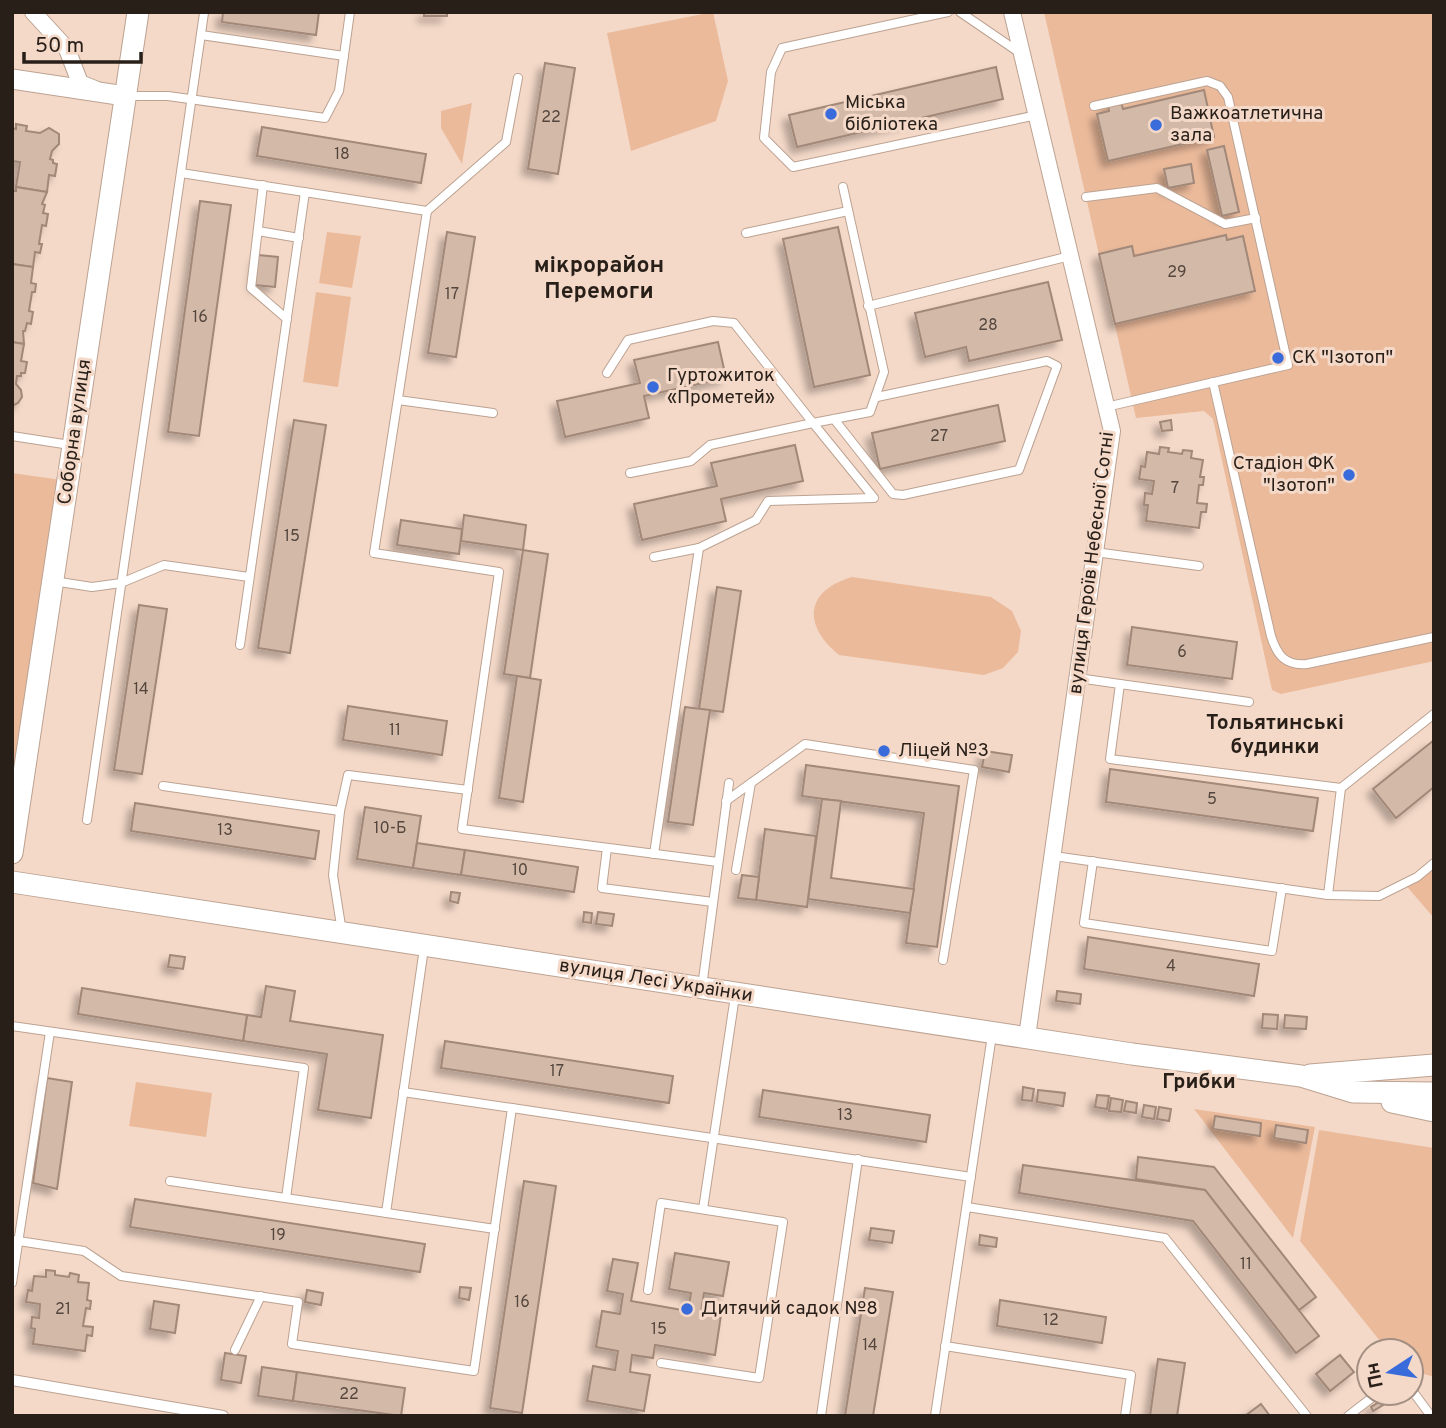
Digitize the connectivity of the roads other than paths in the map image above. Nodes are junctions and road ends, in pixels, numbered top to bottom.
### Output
1 (33, 12) edge
2 (138, 12) edge
3 (350, 12) edge
4 (948, 12) edge
5 (960, 12) edge
6 (1012, 12) edge
7 (204, 13) edge
8 (201, 35) junction
9 (1022, 54) junction
10 (344, 56) junction
11 (518, 78) dead end
12 (12, 79) edge
13 (100, 92) junction
14 (125, 96) junction
15 (192, 99) junction
16 (1094, 106) dead end
17 (1037, 115) junction
18 (181, 173) junction
19 (263, 185) junction
20 (843, 187) dead end
21 (305, 192) junction
22 (1087, 197) dead end
23 (427, 211) junction
24 (848, 211) junction
25 (1255, 218) junction
26 (258, 231) junction
27 (746, 233) dead end
28 (299, 238) junction
29 (1070, 256) junction
30 (869, 306) junction
31 (287, 319) junction
32 (607, 373) dead end
33 (1213, 382) junction
34 (877, 397) junction
35 (397, 400) junction
36 (1106, 407) junction
37 (494, 413) dead end
38 (834, 419) junction
39 (813, 423) junction
40 (12, 436) edge
41 (73, 445) junction
42 (630, 473) dead end
43 (699, 548) junction
44 (1096, 552) junction
45 (654, 557) dead end
46 (1199, 566) dead end
47 (249, 577) junction
48 (53, 581) junction
49 (121, 583) junction
50 (1434, 637) edge
51 (240, 645) dead end
52 (1078, 678) junction
53 (1120, 684) junction
54 (1250, 702) dead end
55 (1434, 714) edge
56 (729, 783) dead end
57 (751, 783) junction
58 (163, 786) dead end
59 (1341, 788) junction
60 (468, 790) junction
61 (726, 801) junction
62 (340, 811) junction
63 (87, 820) dead end
64 (607, 848) junction
65 (12, 852) edge
66 (654, 854) junction
67 (1054, 856) junction
68 (1093, 861) junction
69 (718, 862) junction
70 (1434, 863) edge
71 (736, 870) dead end
72 (12, 882) edge
73 (1282, 888) junction
74 (1328, 895) junction
75 (713, 902) junction
76 (342, 933) junction
77 (425, 945) junction
78 (943, 960) dead end
79 (702, 987) junction
80 (736, 993) junction
81 (12, 1026) edge
82 (50, 1032) junction
83 (993, 1032) junction
84 (1027, 1037) junction
85 (1434, 1065) edge
86 (1301, 1076) junction
87 (403, 1092) junction
88 (1353, 1092) junction
89 (1434, 1093) edge
90 (512, 1108) junction
91 (1434, 1111) edge
92 (713, 1138) junction
93 (858, 1159) junction
94 (971, 1177) junction
95 (170, 1181) dead end
96 (286, 1198) junction
97 (967, 1208) junction
98 (703, 1209) junction
99 (386, 1213) junction
100 (495, 1229) junction
101 (15, 1240) edge
102 (12, 1283) edge
103 (648, 1290) dead end
104 (261, 1297) junction
105 (945, 1346) junction
106 (235, 1350) dead end
107 (661, 1363) dead end
108 (12, 1380) edge
109 (223, 1416) edge
110 (821, 1416) edge
111 (935, 1416) edge
112 (1125, 1416) edge
113 (1307, 1416) edge

1 - 13 street
2 - 14 main road, Соборна вулиця
3 - 10 lane
4 - 17 lane
5 - 9 lane
6 - 9 street, вулиця Героїв Небесної Сотні
7 - 8 lane
8 - 10 lane
8 - 15 lane
9 - 17 street, вулиця Героїв Небесної Сотні
10 - 15 lane
11 - 23 lane
12 - 13 street
13 - 14 street
14 - 15 lane
14 - 41 main road, Соборна вулиця
15 - 18 lane
16 - 25 lane
17 - 29 street, вулиця Героїв Небесної Сотні
18 - 19 lane
18 - 49 lane
19 - 21 lane
19 - 26 lane
20 - 24 lane
21 - 23 lane
21 - 28 lane
22 - 25 lane
23 - 35 lane
24 - 27 lane
24 - 30 lane
25 - 33 lane
26 - 28 lane
26 - 31 lane
28 - 31 lane
29 - 30 lane
29 - 36 street, вулиця Героїв Небесної Сотні
30 - 34 lane
31 - 47 lane
32 - 39 lane
33 - 36 lane
33 - 50 lane
34 - 38 lane
34 - 38 lane
35 - 37 lane
35 - 60 lane
36 - 44 street, вулиця Героїв Небесної Сотні
38 - 39 lane
39 - 42 lane
39 - 43 lane
40 - 41 lane
41 - 48 main road, Соборна вулиця
43 - 45 lane
43 - 66 lane
44 - 46 lane
44 - 52 street, вулиця Героїв Небесної Сотні
47 - 49 lane
47 - 51 lane
48 - 49 lane
48 - 65 main road, Соборна вулиця
49 - 63 lane
52 - 53 lane
52 - 67 street, вулиця Героїв Небесної Сотні
53 - 54 lane
53 - 59 lane
55 - 59 lane
56 - 61 lane
57 - 61 lane
57 - 71 lane
57 - 78 lane
58 - 62 lane
59 - 74 lane
60 - 62 lane
60 - 64 lane
61 - 69 lane
62 - 76 lane
64 - 66 lane
64 - 75 lane
66 - 69 lane
67 - 68 lane
67 - 84 street, вулиця Героїв Небесної Сотні
68 - 73 lane
68 - 73 lane
69 - 75 lane
70 - 74 lane
72 - 76 main road, вулиця Лесі Українки
73 - 74 lane
75 - 79 lane
76 - 77 main road, вулиця Лесі Українки
77 - 79 main road, вулиця Лесі Українки
77 - 87 lane
79 - 80 main road, вулиця Лесі Українки
80 - 83 main road, вулиця Лесі Українки
80 - 92 lane
81 - 82 lane
82 - 96 lane
82 - 101 lane
83 - 84 main road, вулиця Лесі Українки
83 - 94 lane
84 - 86 main road, вулиця Лесі Українки
85 - 86 main road
86 - 88 main road
87 - 90 lane
87 - 99 lane
88 - 89 main road
88 - 91 main road
90 - 92 lane
90 - 100 lane
92 - 93 lane
92 - 98 lane
93 - 94 lane
93 - 110 lane
94 - 97 lane
95 - 96 lane
96 - 99 lane
97 - 105 lane
97 - 113 lane
98 - 103 lane
98 - 107 lane
99 - 100 lane
100 - 104 lane
101 - 102 lane
101 - 104 lane
104 - 106 lane
105 - 111 lane
105 - 112 lane
108 - 109 street

